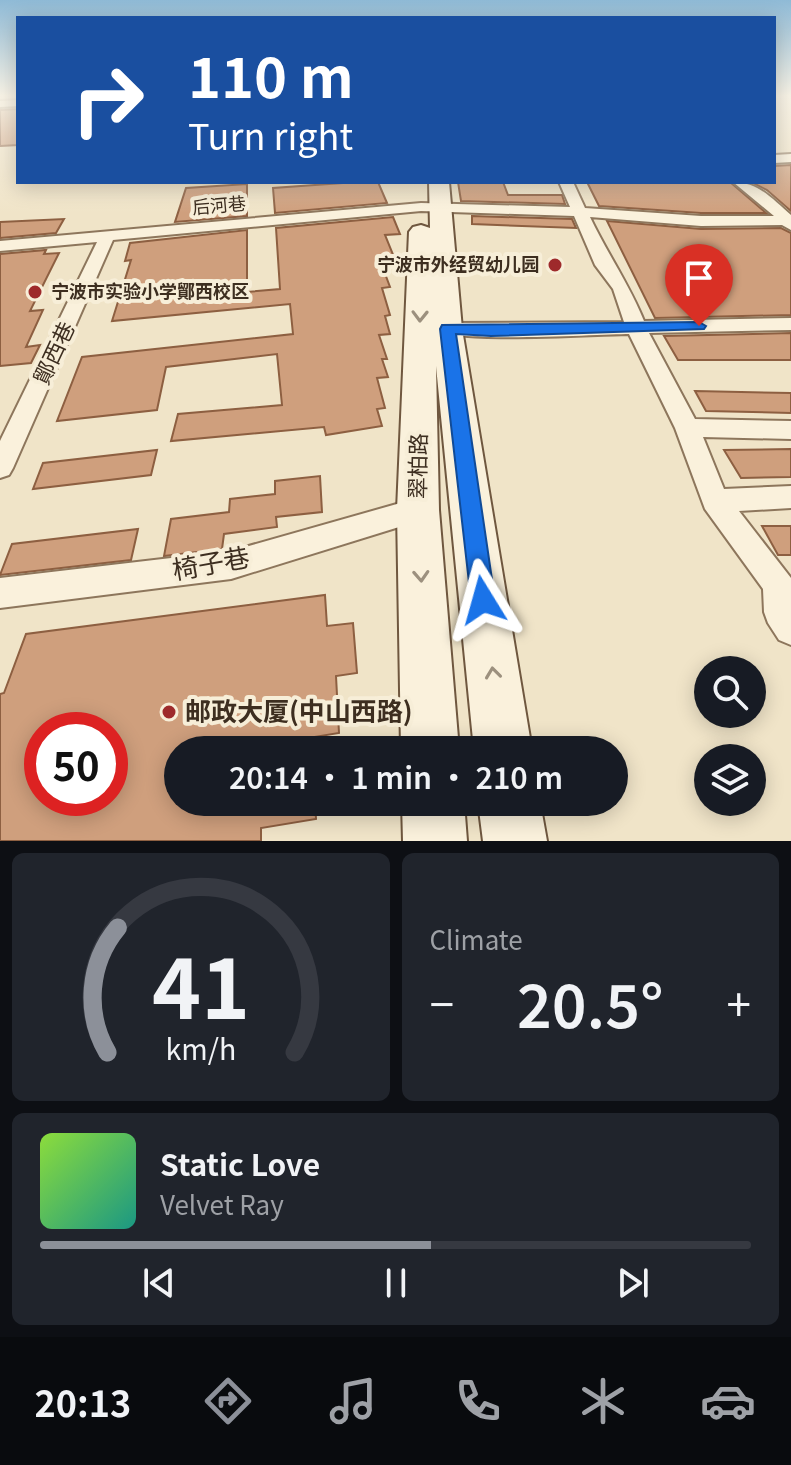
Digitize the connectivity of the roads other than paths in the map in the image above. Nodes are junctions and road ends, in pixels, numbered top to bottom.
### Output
1 (567, 184) edge
2 (743, 184) edge
3 (430, 195) edge
4 (580, 212) junction
5 (789, 222) edge
6 (107, 237) junction
7 (0, 246) edge
8 (791, 324) edge
9 (636, 327) junction
10 (447, 329) junction
11 (687, 428) junction
12 (791, 430) edge
13 (0, 468) edge
14 (791, 497) edge
15 (715, 501) junction
16 (418, 510) junction
17 (0, 593) edge
18 (791, 628) edge
19 (429, 736) edge
20 (501, 736) edge
21 (434, 816) edge
22 (511, 816) edge
23 (435, 841) edge
24 (515, 841) edge

1 - 4 street
2 - 5 street
3 - 4 street, 后河巷
3 - 6 street, 后河巷
3 - 10 main road, 翠柏路
3 -> 16 main road, 翠柏路
4 - 5 street, 后河巷
4 - 9 street
6 - 7 street, 后河巷
6 - 13 street, 鄮西巷
8 - 9 street
9 - 10 street
9 - 11 street
20 -> 10 main road, 翠柏路
11 - 12 street
11 - 15 street
14 - 15 street
15 - 18 street
16 - 17 street, 椅子巷
16 -> 19 main road, 翠柏路
21 - 23 main road
22 - 24 main road

